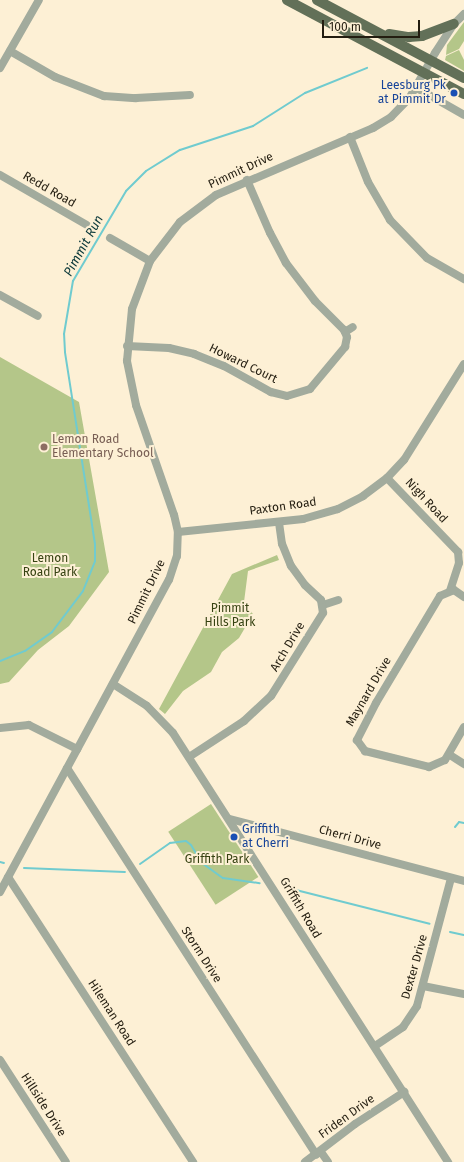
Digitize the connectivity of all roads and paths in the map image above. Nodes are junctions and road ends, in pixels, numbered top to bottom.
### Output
1 (39, 0) edge
2 (287, 0) edge
3 (317, 0) edge
4 (464, 14) edge
5 (454, 24) junction
6 (376, 30) junction
7 (10, 51) junction
8 (431, 60) junction
9 (0, 68) edge
10 (424, 72) junction
11 (464, 78) edge
12 (415, 87) junction
13 (464, 94) edge
14 (190, 95) dead end
15 (464, 115) edge
16 (350, 137) junction
17 (0, 175) edge
18 (248, 180) junction
19 (87, 225) dead end
20 (110, 238) dead end
21 (150, 261) junction
22 (464, 279) edge
23 (0, 295) edge
24 (38, 316) dead end
25 (353, 327) dead end
26 (345, 332) junction
27 (127, 346) junction
28 (464, 364) edge
29 (387, 478) junction
30 (279, 522) junction
31 (178, 532) junction
32 (450, 590) junction
33 (464, 597) edge
34 (338, 600) dead end
35 (323, 605) junction
36 (112, 684) junction
37 (464, 727) edge
38 (0, 728) edge
39 (77, 749) junction
40 (450, 755) junction
41 (190, 757) junction
42 (464, 764) edge
43 (67, 768) junction
44 (230, 819) junction
45 (8, 877) junction
46 (451, 878) junction
47 (464, 881) edge
48 (0, 892) edge
49 (423, 986) junction
50 (464, 994) edge
51 (375, 1046) junction
52 (0, 1060) edge
53 (404, 1092) junction
54 (319, 1153) junction
55 (66, 1162) edge
56 (193, 1162) edge
57 (305, 1162) edge
58 (328, 1162) edge
59 (448, 1162) edge

1 - 7 street
2 - 10 main road
3 - 6 main road
4 - 5 street, Pimmit Drive
5 - 6 main road
5 - 8 street, Pimmit Drive
6 - 8 main road
7 - 9 street
7 - 14 street
8 - 10 street, Pimmit Drive
8 - 11 main road
10 - 12 street, Pimmit Drive
10 - 13 main road
12 - 15 street
12 - 16 street, Pimmit Drive
16 - 18 street, Pimmit Drive
16 - 22 street
17 - 19 street, Redd Road
18 - 21 street, Pimmit Drive
18 - 26 street
20 - 21 street
21 - 27 street, Pimmit Drive
23 - 24 street
25 - 26 street
26 - 27 street, Howard Court
27 - 31 street, Pimmit Drive
28 - 29 street, Paxton Road
29 - 30 street, Paxton Road
29 - 32 street, Nigh Road
30 - 31 street, Paxton Road
30 - 35 street
31 - 36 street, Pimmit Drive
32 - 33 street
32 - 40 street, Maynard Drive
34 - 35 street
35 - 41 street, Arch Drive
36 - 39 street, Pimmit Drive
36 - 41 street, Griffith Road
37 - 40 street
38 - 39 street
39 - 43 street, Pimmit Drive
40 - 42 street
41 - 44 street, Griffith Road
43 - 45 street, Pimmit Drive
43 - 54 street, Storm Drive
44 - 46 street, Cherri Drive
44 - 51 street, Griffith Road
45 - 48 street, Pimmit Drive
45 - 56 street, Hileman Road
46 - 47 street, Cherri Drive
46 - 49 street, Dexter Drive
49 - 50 street
49 - 51 street, Dexter Drive
51 - 53 street, Griffith Road
52 - 55 street, Hillside Drive
53 - 54 street, Friden Drive
53 - 59 street, Griffith Road
54 - 57 street, Friden Drive
54 - 58 street, Storm Drive

